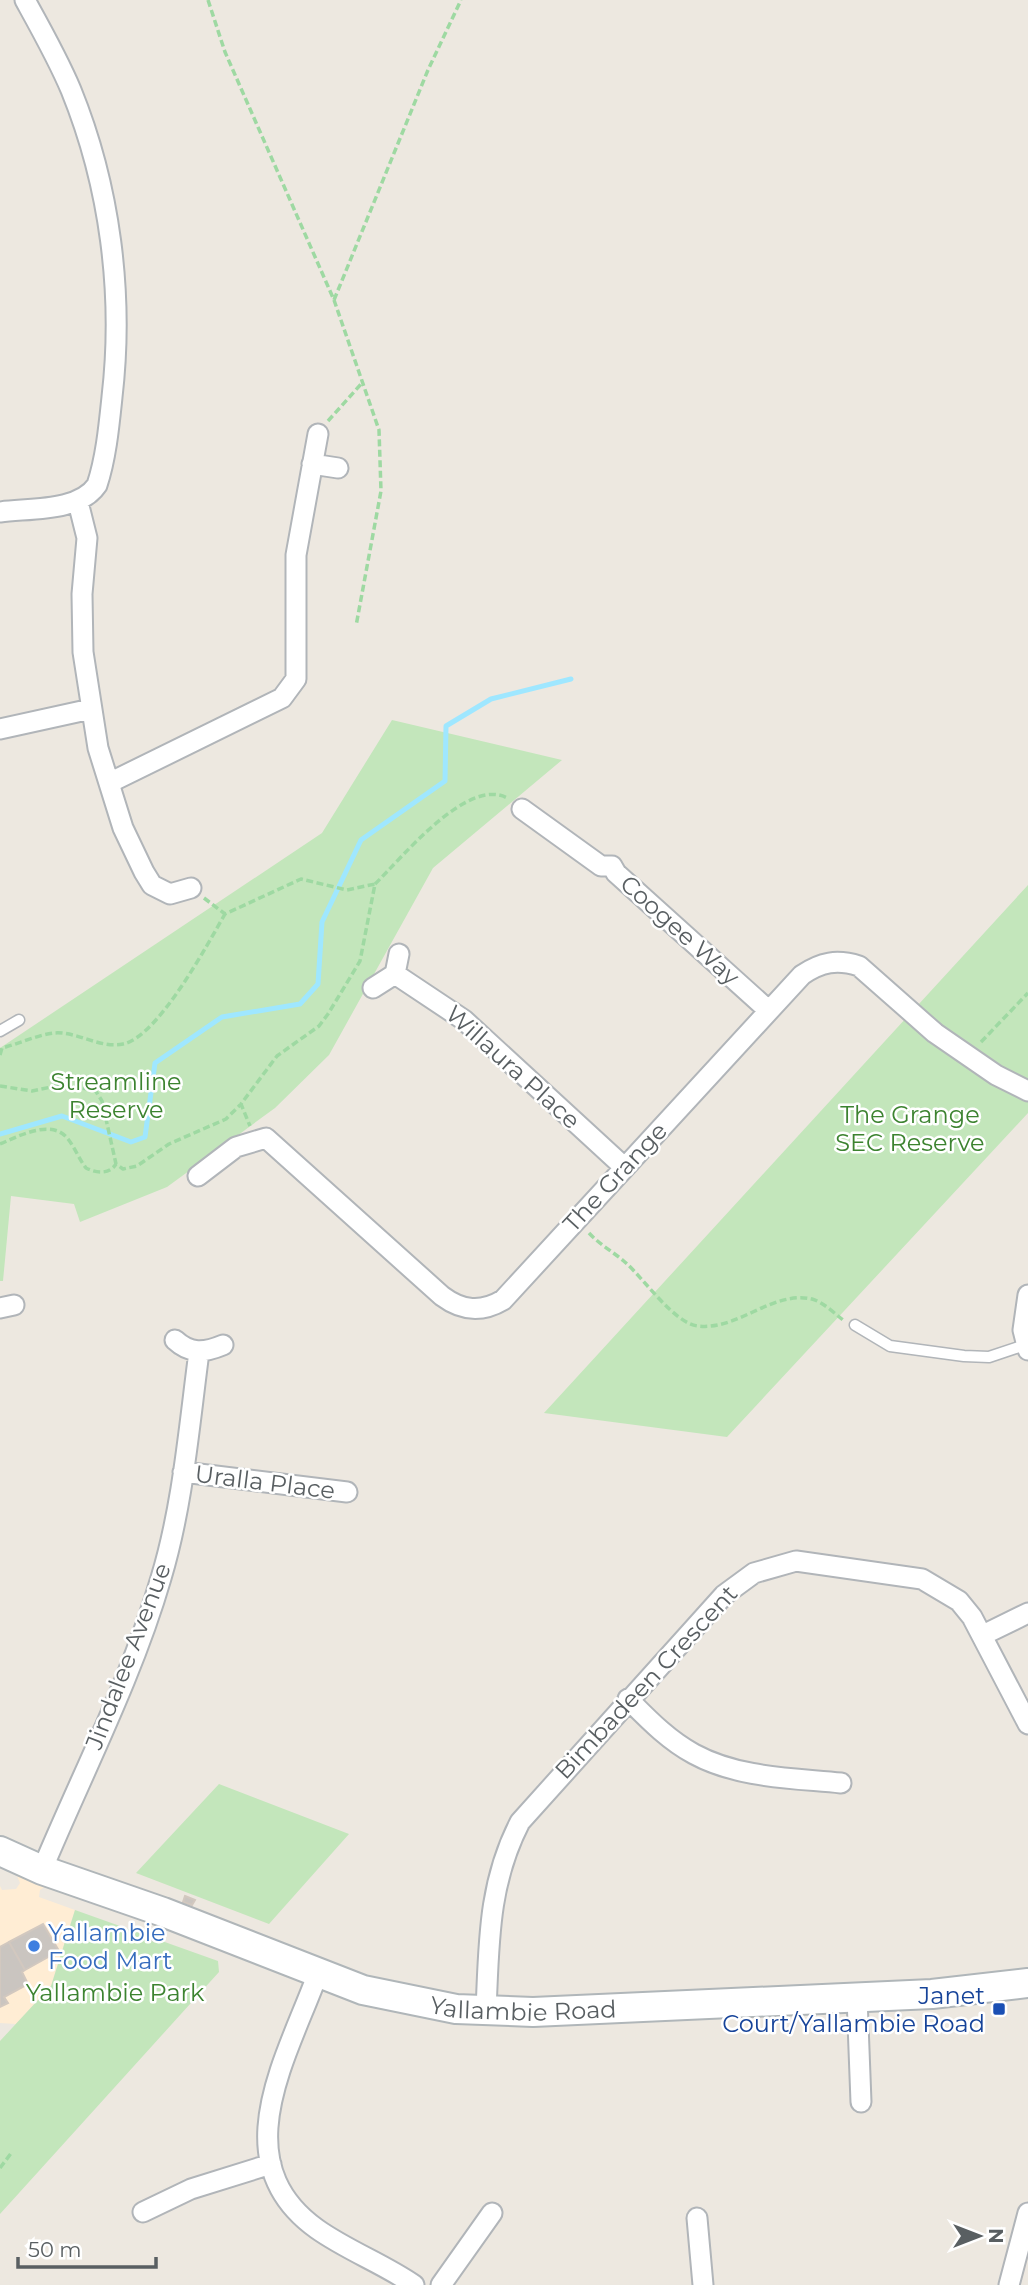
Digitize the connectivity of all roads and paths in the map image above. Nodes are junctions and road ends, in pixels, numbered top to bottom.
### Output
1 (25, 0) edge
2 (208, 0) edge
3 (461, 0) edge
4 (334, 300) junction
5 (362, 383) junction
6 (318, 434) joint
7 (312, 464) junction
8 (338, 468) dead end
9 (78, 502) junction
10 (0, 512) edge
11 (356, 626) dead end
12 (90, 709) junction
13 (0, 729) edge
14 (109, 783) junction
15 (522, 809) joint
16 (375, 884) junction
17 (191, 888) joint
18 (225, 914) junction
19 (399, 954) dead end
20 (395, 974) junction
21 (373, 989) dead end
22 (1028, 993) edge
23 (768, 1010) junction
24 (19, 1020) dead end
25 (0, 1031) edge
26 (1, 1047) edge
27 (0, 1055) edge
28 (968, 1057) junction
29 (0, 1079) edge
30 (0, 1086) edge
31 (1028, 1091) edge
32 (241, 1104) junction
33 (266, 1138) junction
34 (0, 1144) edge
35 (116, 1162) junction
36 (624, 1167) junction
37 (198, 1176) dead end
38 (579, 1216) junction
39 (1028, 1296) edge
40 (855, 1325) joint
41 (174, 1340) dead end
42 (222, 1345) dead end
43 (1026, 1347) edge
44 (200, 1352) junction
45 (183, 1472) junction
46 (347, 1492) dead end
47 (1028, 1613) edge
48 (983, 1635) junction
49 (628, 1699) junction
50 (1028, 1724) edge
51 (841, 1783) dead end
52 (0, 1851) edge
53 (0, 1860) edge
54 (42, 1870) junction
55 (318, 1973) junction
56 (1028, 1983) edge
57 (857, 1997) junction
58 (486, 2011) junction
59 (861, 2102) dead end
60 (12, 2152) dead end
61 (271, 2164) junction
62 (0, 2168) edge
63 (143, 2212) dead end
64 (492, 2213) dead end
65 (1028, 2213) edge
66 (697, 2218) dead end
67 (414, 2285) edge
68 (441, 2285) edge
69 (703, 2285) edge
70 (1009, 2285) edge

1 - 9 street
2 - 4 path
3 - 4 path
4 - 5 path
5 - 6 path
5 - 11 path
6 - 7 street
7 - 8 street
7 - 14 street
9 - 10 street
9 - 12 street
12 - 13 street
12 - 14 street
14 - 17 street
15 - 16 path
15 - 23 street, Coogee Way
16 - 18 path
16 - 32 path
17 - 18 path
18 - 26 path
19 - 20 street
20 - 21 street
20 - 36 street, Willaura Place
22 - 28 path
23 - 28 street, The Grange
23 - 36 street, The Grange
24 - 25 lane
26 - 27 path
28 - 31 street, The Grange
29 - 30 path
30 - 35 path
32 - 33 path
32 - 35 path
33 - 37 street
33 - 38 street, The Grange
34 - 35 path
36 - 38 street, The Grange
38 - 40 path
39 - 43 street
40 - 43 lane
41 - 44 street
42 - 44 street
44 - 45 street, Jindalee Avenue
45 - 46 street, Uralla Place
45 - 54 street, Jindalee Avenue
47 - 48 street
48 - 49 street, Bimbadeen Crescent
48 - 50 street, Bimbadeen Crescent
49 - 51 street
49 - 58 street, Bimbadeen Crescent
52 - 54 street, Yallambie Road
53 - 54 street, Yallambie Road
54 - 55 street, Yallambie Road
55 - 58 street, Yallambie Road
55 - 61 street
56 - 57 street, Yallambie Road
57 - 58 street, Yallambie Road
57 - 59 street
60 - 62 path
61 - 63 street
61 - 67 street
64 - 68 street
65 - 70 street
66 - 69 street

